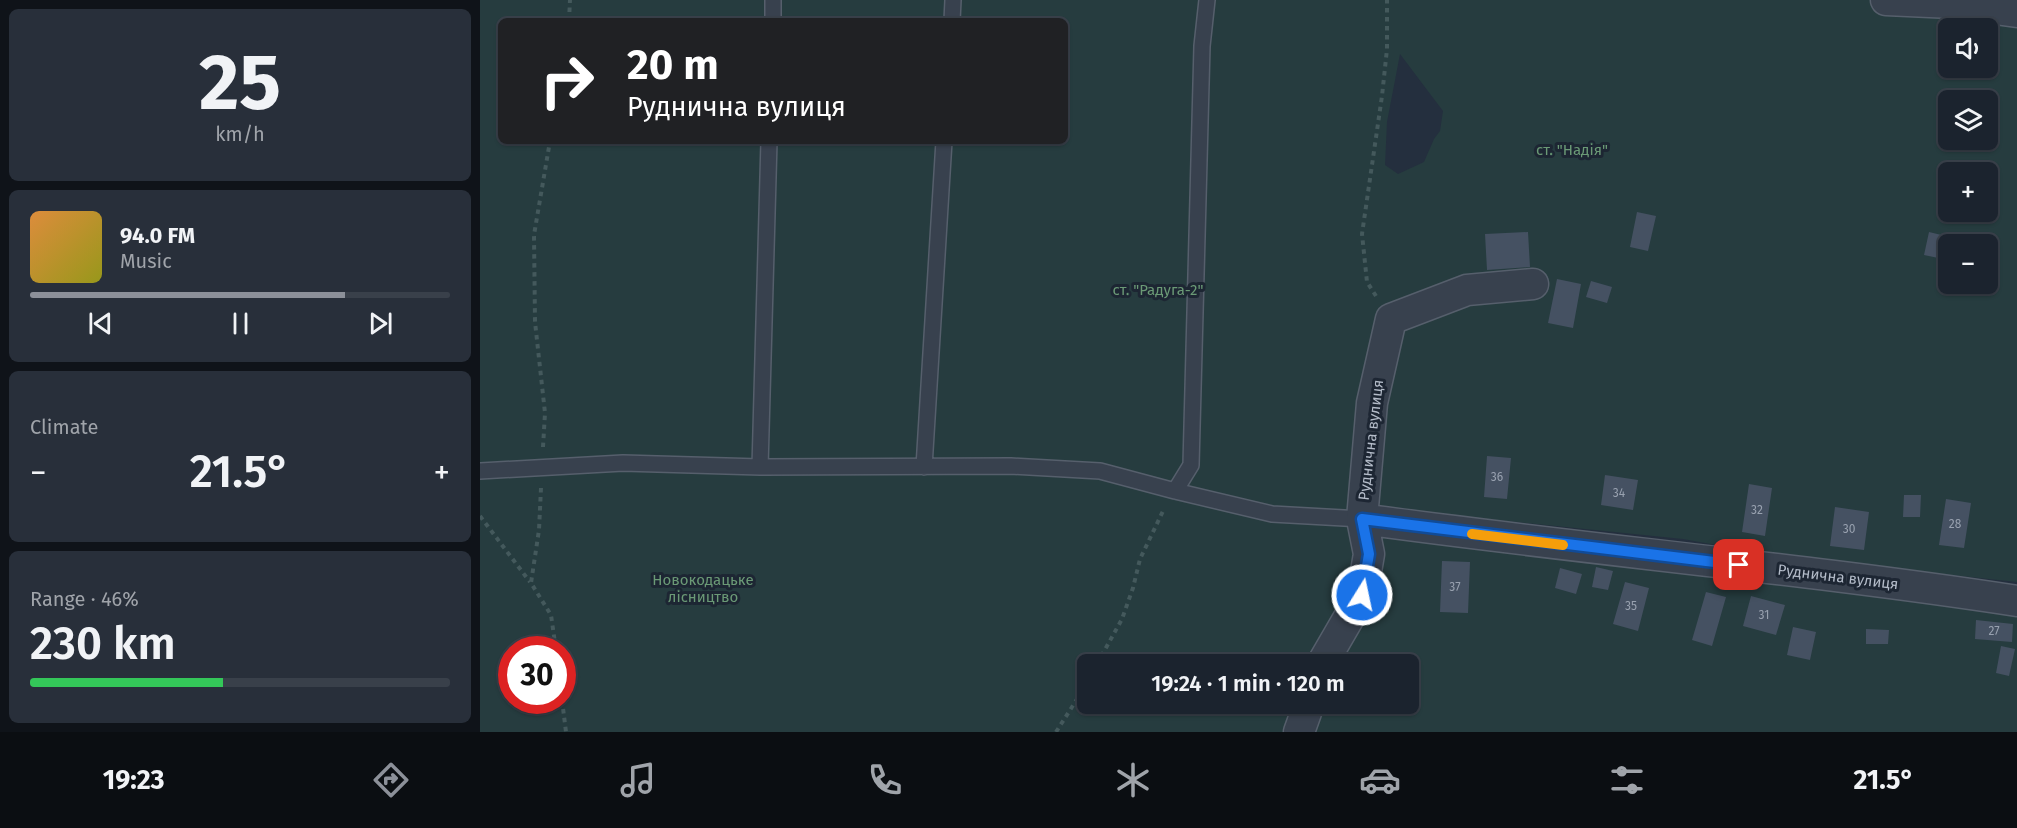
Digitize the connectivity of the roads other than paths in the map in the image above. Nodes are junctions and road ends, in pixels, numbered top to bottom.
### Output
1 (773, 0) edge
2 (953, 0) edge
3 (1208, 0) edge
4 (1886, 0) edge
5 (2017, 12) edge
6 (773, 18) edge
7 (952, 18) edge
8 (769, 144) edge
9 (945, 144) edge
10 (1533, 284) dead end
11 (760, 467) junction
12 (924, 467) junction
13 (480, 471) edge
14 (1175, 491) junction
15 (1362, 519) junction
16 (2017, 601) edge
17 (1328, 654) edge
18 (1305, 714) edge
19 (1299, 732) edge

1 - 6 lane
2 - 7 lane
3 - 14 lane
4 - 5 street
8 - 11 lane
9 - 12 lane
10 - 15 street, Руднична вулиця
11 - 12 lane
11 - 13 lane
12 - 14 lane
14 - 15 lane
15 - 16 street, Руднична вулиця
15 - 17 street
18 - 19 street

